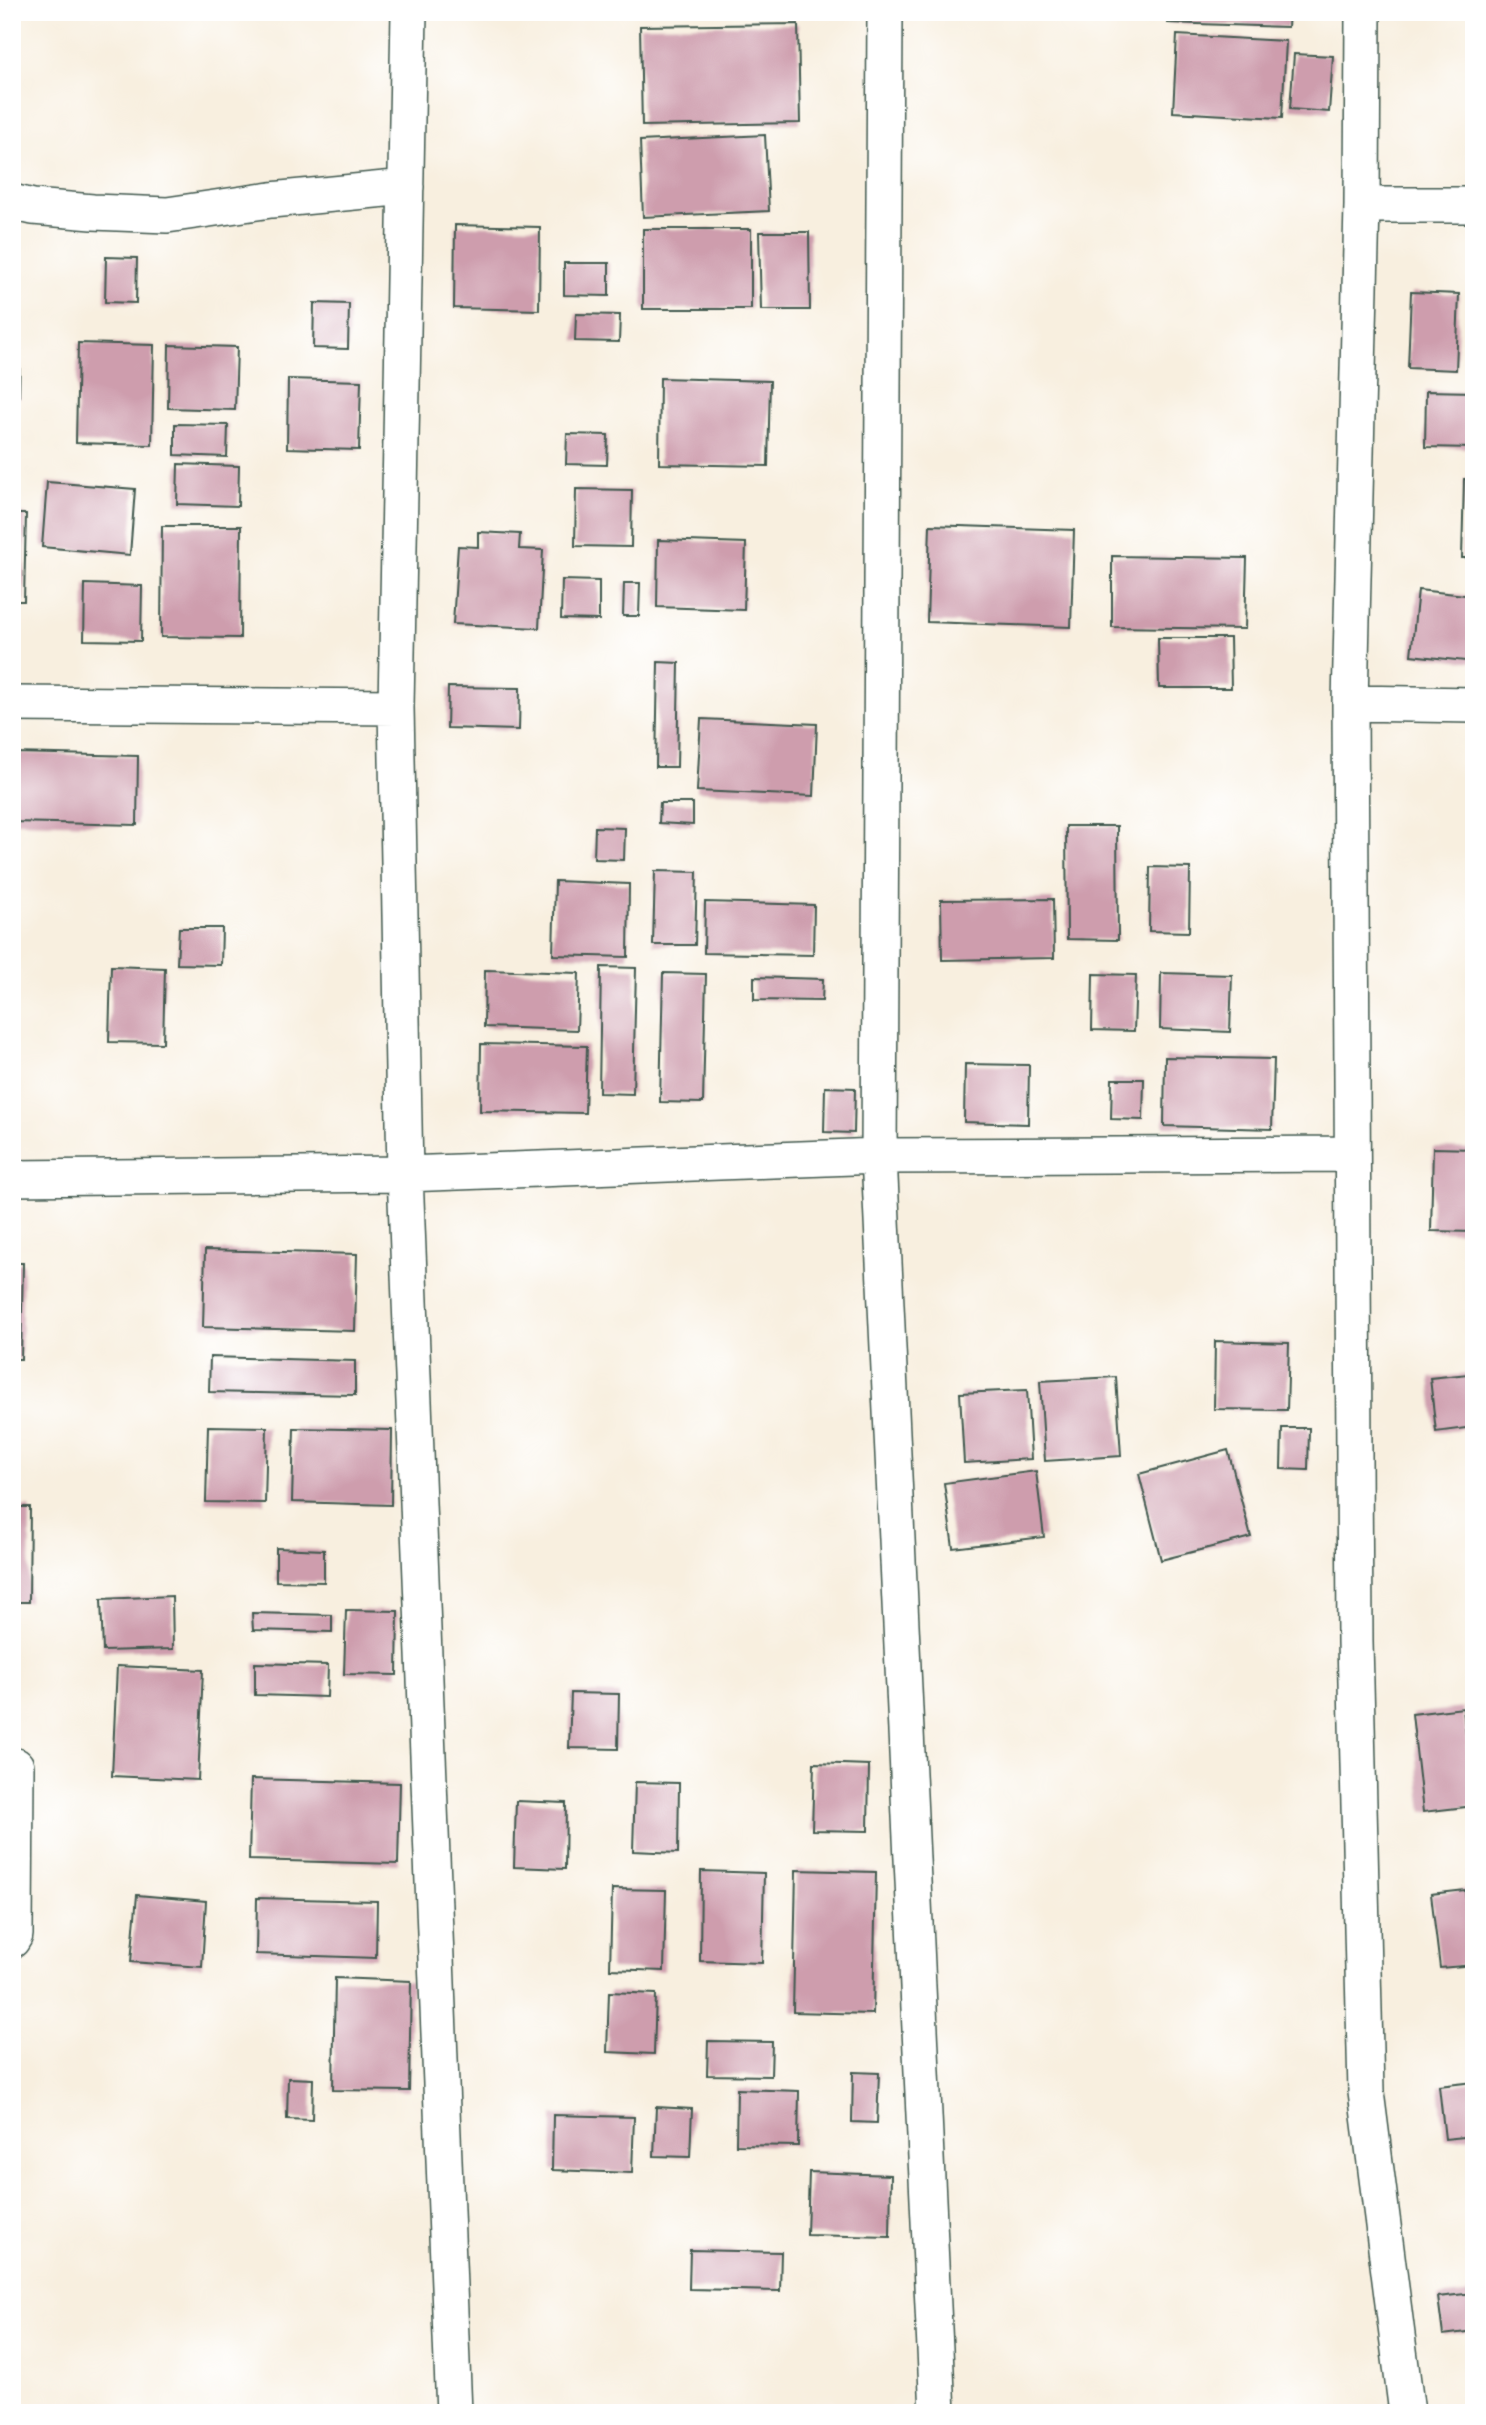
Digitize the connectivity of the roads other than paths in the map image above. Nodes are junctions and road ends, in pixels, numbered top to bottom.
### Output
1 (409, 12) edge
2 (885, 12) edge
3 (1363, 12) edge
4 (406, 187) junction
5 (12, 202) edge
6 (1362, 205) junction
7 (1474, 205) edge
8 (1350, 703) junction
9 (12, 704) edge
10 (1474, 705) edge
11 (396, 707) junction
12 (1352, 1154) junction
13 (879, 1156) junction
14 (405, 1174) junction
15 (12, 1178) edge
16 (16, 1766) dead end
17 (12, 1940) edge
18 (454, 2413) edge
19 (938, 2413) edge
20 (1407, 2413) edge

1 - 4 street
2 - 13 street
3 - 6 street
4 - 5 street
4 - 11 street
6 - 7 street
6 - 8 street
8 - 10 street
8 - 12 street
9 - 11 street
11 - 14 street
12 - 13 street
12 - 20 street
13 - 14 street
13 - 19 street
14 - 15 street
14 - 18 street
16 - 17 street

